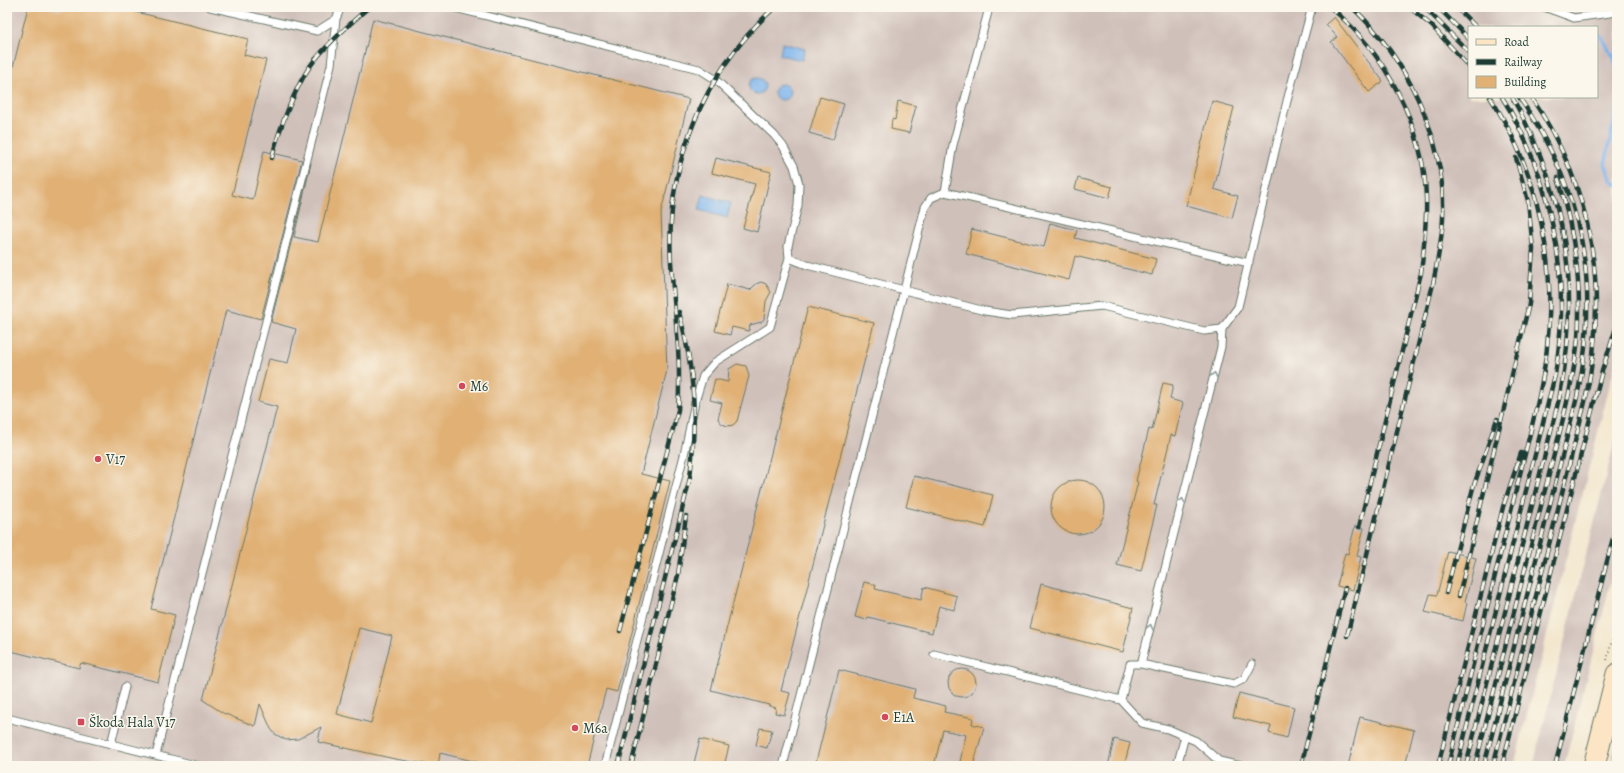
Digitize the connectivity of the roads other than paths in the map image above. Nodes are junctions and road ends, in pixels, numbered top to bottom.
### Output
1 (210, 7) edge
2 (341, 7) edge
3 (451, 7) edge
4 (1312, 7) edge
5 (1544, 7) edge
6 (989, 8) dead end
7 (1617, 12) edge
8 (336, 19) junction
9 (945, 192) junction
10 (789, 258) junction
11 (1249, 264) junction
12 (904, 290) junction
13 (1222, 329) junction
14 (934, 654) dead end
15 (1141, 664) junction
16 (1252, 664) dead end
17 (1617, 674) edge
18 (125, 687) dead end
19 (1121, 700) junction
20 (7, 718) edge
21 (1185, 736) junction
22 (111, 744) junction
23 (156, 755) junction
24 (199, 766) edge
25 (605, 766) edge
26 (783, 766) edge
27 (1177, 766) edge
28 (1241, 766) edge
29 (1594, 766) edge

1 - 8 lane
2 - 8 lane
3 - 10 lane
4 - 11 lane
5 - 7 lane
6 - 9 lane
8 - 23 lane
9 - 11 lane
9 - 12 lane
10 - 12 lane
10 - 25 lane
11 - 13 lane
12 - 13 lane
12 - 26 lane
15 -> 13 lane
14 - 19 lane
15 - 16 lane
15 - 19 lane
17 - 29 street
18 - 22 lane
19 - 21 lane
20 - 22 lane
21 - 27 lane
21 - 28 lane
22 - 23 lane
23 - 24 lane

